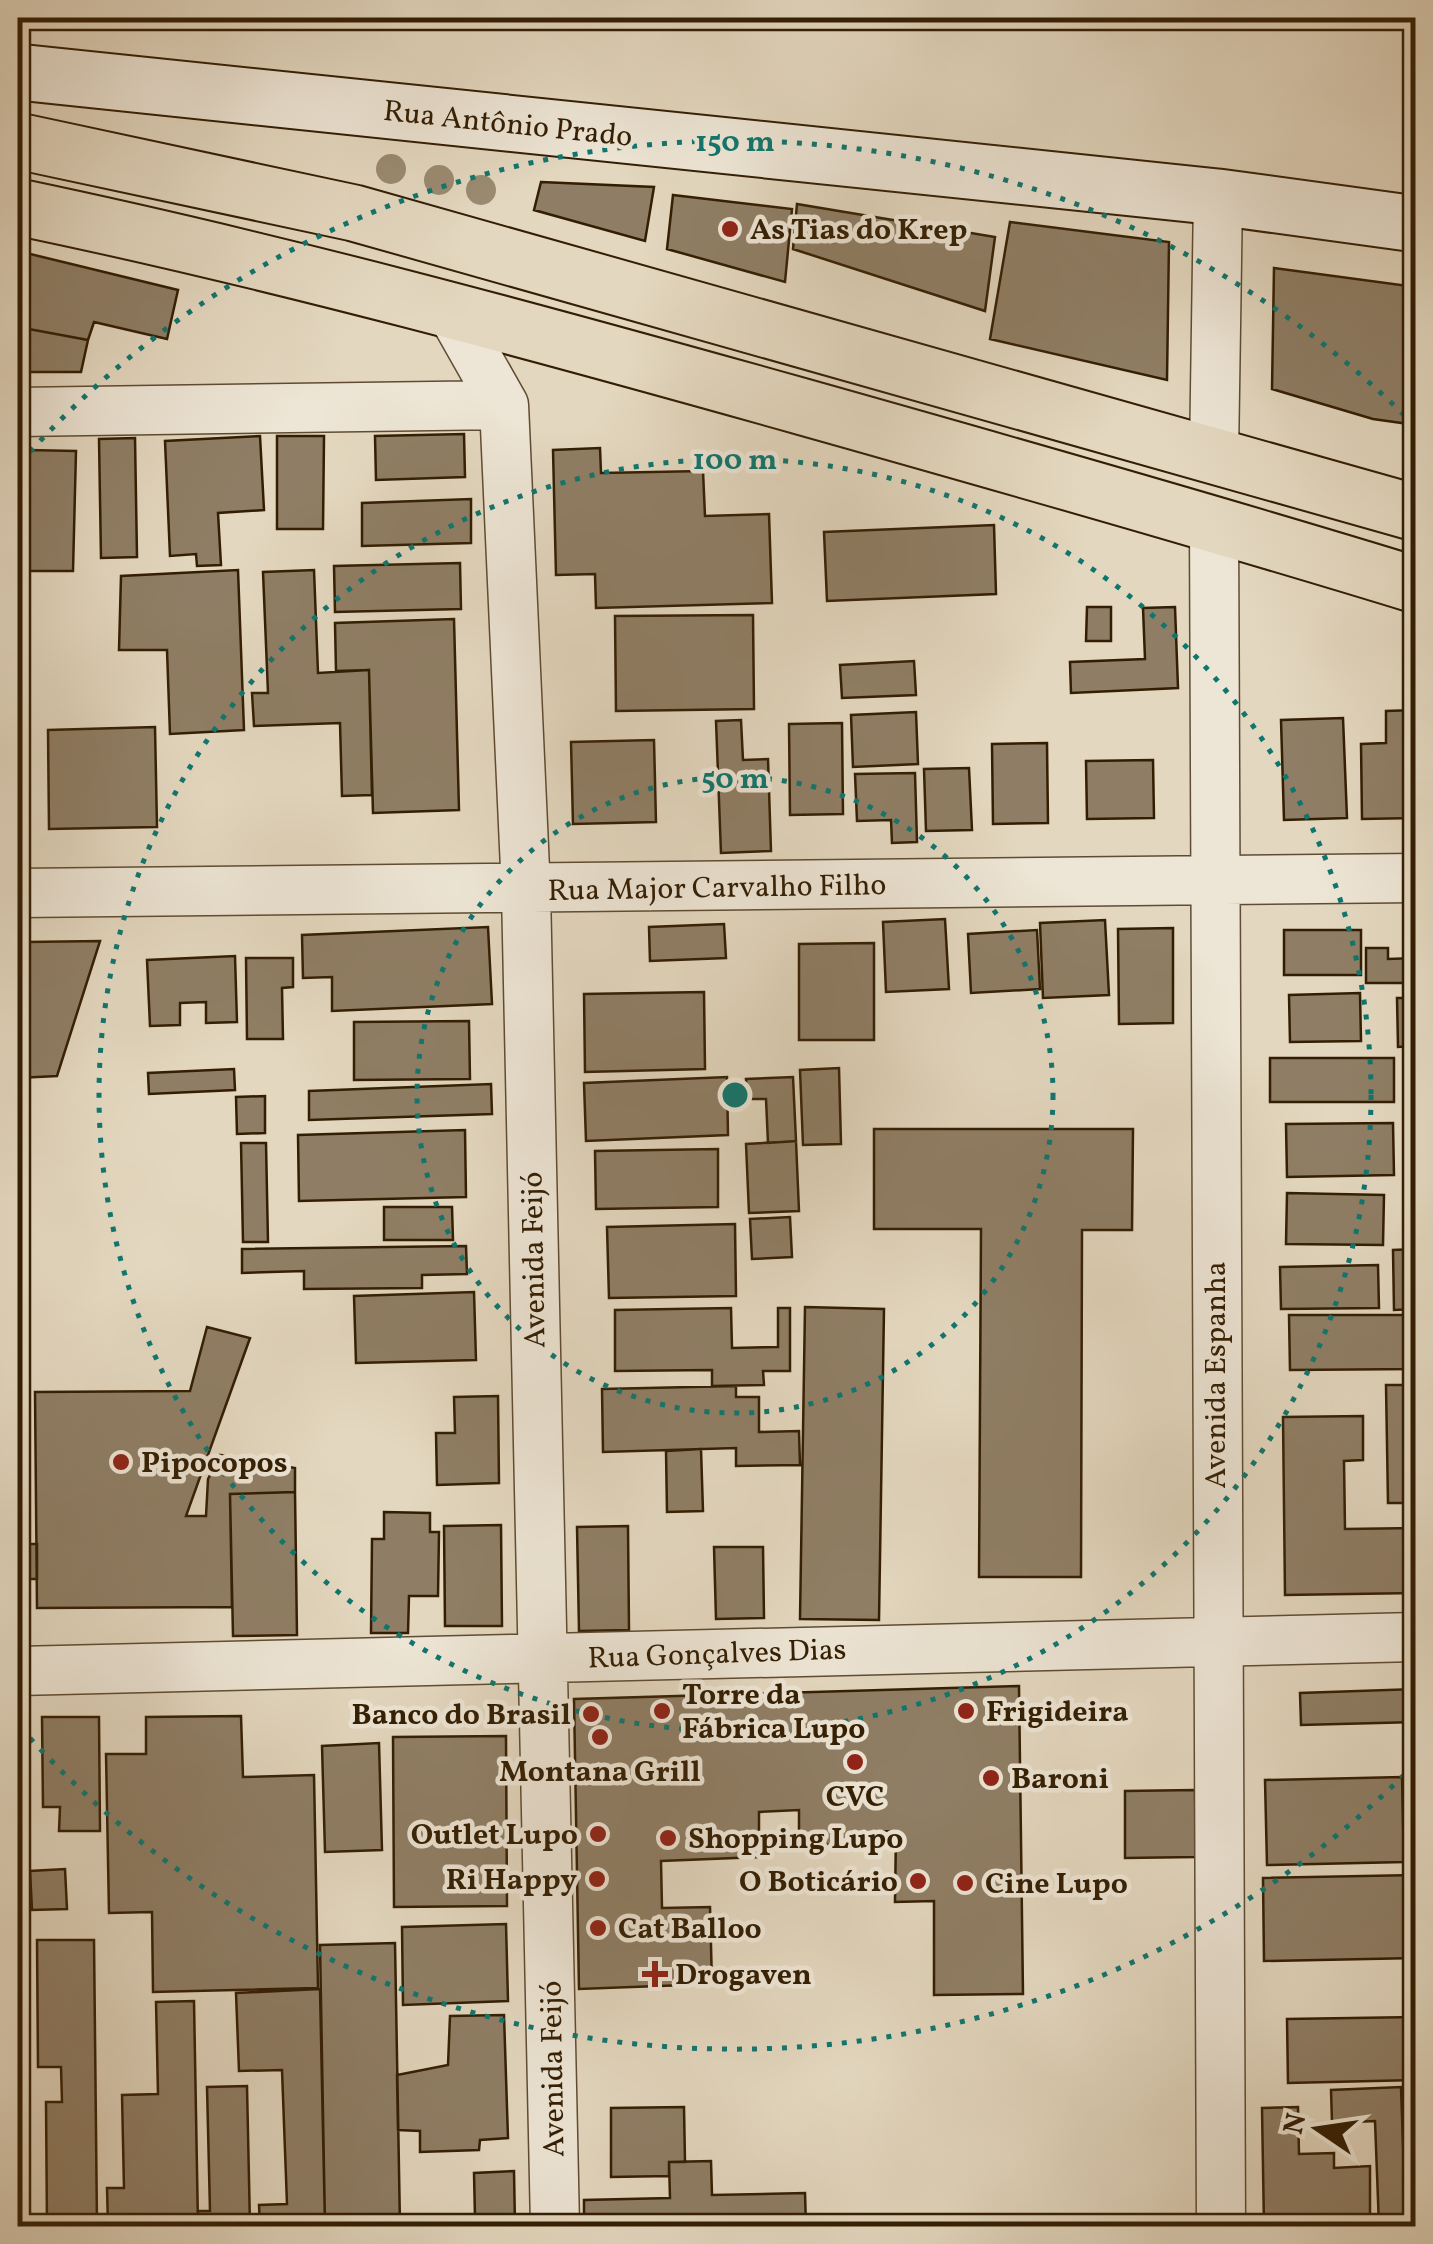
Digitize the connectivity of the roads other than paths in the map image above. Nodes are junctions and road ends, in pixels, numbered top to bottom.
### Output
1 (18, 72) edge
2 (18, 141) edge
3 (1218, 197) junction
4 (18, 207) edge
5 (1416, 224) edge
6 (449, 308) junction
7 (504, 405) junction
8 (18, 412) edge
9 (1214, 454) junction
10 (1416, 513) edge
11 (1214, 523) junction
12 (1416, 585) edge
13 (1416, 878) edge
14 (1214, 879) junction
15 (526, 891) junction
16 (18, 894) edge
17 (1416, 1638) edge
18 (1216, 1644) junction
19 (541, 1658) junction
20 (18, 1670) edge
21 (555, 2226) edge
22 (1221, 2226) edge

1 - 3 main road, Rua Antônio Prado
2 - 9 main road
3 - 5 main road, Rua Antônio Prado
3 - 9 street
4 - 6 main road
6 - 7 street, Avenida Feijó
6 - 11 main road
7 - 8 street
7 - 15 street, Avenida Feijó
9 - 10 main road
11 - 12 main road
11 - 14 street, Avenida Espanha
13 - 14 street, Rua Major Carvalho Filho
14 - 15 street, Rua Major Carvalho Filho
14 - 18 street, Avenida Espanha
15 - 16 street, Rua Major Carvalho Filho
15 - 19 street, Avenida Feijó
17 - 18 street, Rua Gonçalves Dias
18 - 19 street, Rua Gonçalves Dias
18 - 22 street, Avenida Espanha
19 - 20 street, Rua Gonçalves Dias
19 - 21 street, Avenida Feijó

